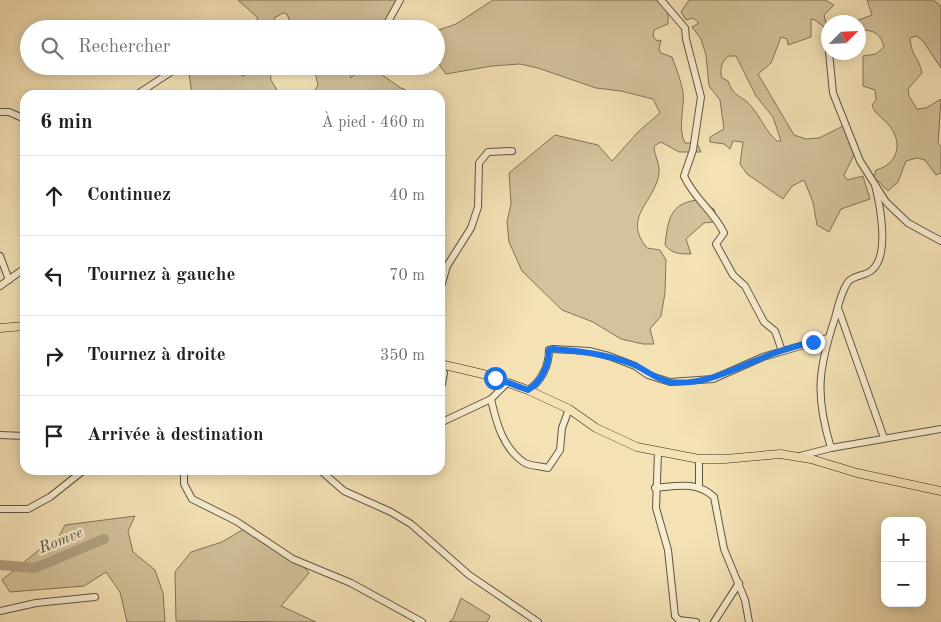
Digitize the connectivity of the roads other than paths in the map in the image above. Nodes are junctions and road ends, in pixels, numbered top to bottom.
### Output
1 (400, 0) edge
2 (661, 0) edge
3 (389, 20) edge
4 (830, 60) edge
5 (166, 75) edge
6 (144, 90) edge
7 (0, 112) edge
8 (20, 117) edge
9 (512, 151) dead end
10 (876, 185) junction
11 (941, 241) edge
12 (0, 256) edge
13 (20, 272) edge
14 (445, 273) edge
15 (9, 280) junction
16 (0, 286) edge
17 (838, 308) junction
18 (20, 326) edge
19 (0, 328) edge
20 (828, 338) junction
21 (782, 351) junction
22 (445, 364) edge
23 (507, 383) junction
24 (528, 390) junction
25 (491, 398) junction
26 (569, 409) junction
27 (445, 421) edge
28 (941, 429) edge
29 (0, 435) edge
30 (20, 436) edge
31 (884, 438) junction
32 (830, 448) junction
33 (658, 452) junction
34 (794, 458) junction
35 (699, 459) junction
36 (78, 475) edge
37 (184, 475) edge
38 (329, 475) edge
39 (699, 487) junction
40 (655, 488) junction
41 (941, 491) edge
42 (0, 510) edge
43 (739, 583) junction
44 (95, 596) dead end
45 (0, 611) edge
46 (422, 622) edge
47 (538, 622) edge
48 (696, 622) edge
49 (714, 622) edge
50 (749, 622) edge

1 - 3 street
2 - 21 street
4 - 10 street
5 - 6 street
7 - 8 street
9 - 14 street
10 - 11 street
10 - 17 street
12 - 15 street
13 - 15 street
15 - 16 street
17 - 20 street
17 - 31 street
18 - 19 main road
20 - 21 street
20 - 32 street
21 - 24 street
22 - 23 main road
23 - 24 main road
23 - 25 street
24 - 26 main road
25 - 26 street
25 - 27 street
26 - 33 main road
28 - 31 street
29 - 30 street
31 - 32 street
32 - 34 street
33 - 35 main road
33 - 40 street
34 - 35 main road
34 - 41 main road
35 - 39 street
36 - 42 street
37 - 46 street
38 - 47 street
39 - 40 street
39 - 43 street
40 - 48 street
43 - 49 street
43 - 50 street
44 - 45 street

